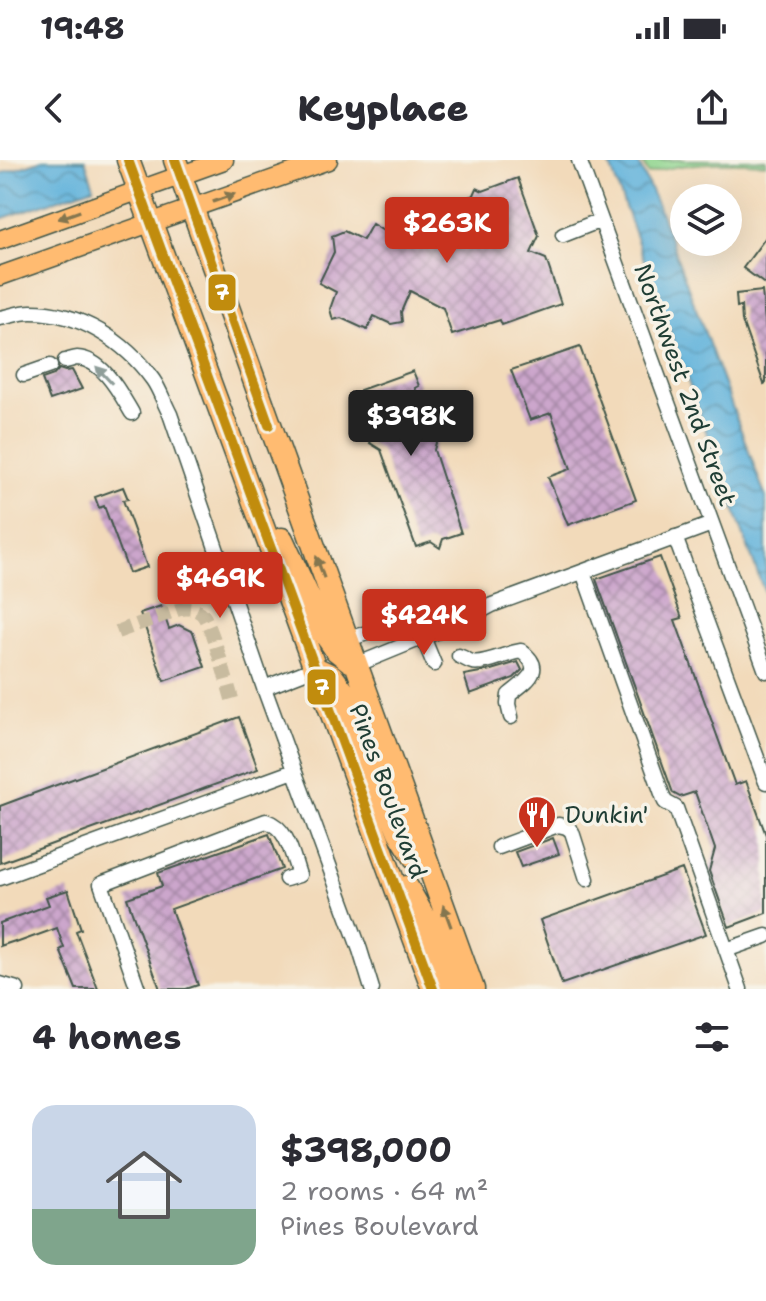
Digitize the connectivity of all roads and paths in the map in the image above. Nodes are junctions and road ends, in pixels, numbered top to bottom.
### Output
1 (128, 160) edge
2 (224, 160) edge
3 (328, 160) edge
4 (579, 160) edge
5 (178, 168) edge
6 (139, 189) junction
7 (192, 209) junction
8 (601, 220) junction
9 (151, 224) junction
10 (563, 235) dead end
11 (0, 240) edge
12 (0, 276) edge
13 (0, 318) edge
14 (24, 375) dead end
15 (132, 413) dead end
16 (239, 461) junction
17 (712, 524) junction
18 (675, 537) junction
19 (583, 572) junction
20 (476, 613) junction
21 (423, 637) junction
22 (346, 640) junction
23 (459, 656) dead end
24 (434, 664) dead end
25 (356, 665) junction
26 (315, 668) junction
27 (766, 671) edge
28 (264, 688) junction
29 (511, 717) dead end
30 (763, 766) edge
31 (294, 771) junction
32 (766, 782) edge
33 (375, 831) junction
34 (499, 847) dead end
35 (432, 876) junction
36 (0, 878) edge
37 (286, 879) dead end
38 (587, 879) dead end
39 (766, 936) edge
40 (726, 950) junction
41 (0, 984) edge
42 (17, 989) edge
43 (138, 989) edge
44 (372, 989) edge
45 (433, 989) edge
46 (450, 989) edge
47 (473, 989) edge
48 (740, 989) edge

1 - 6 highway, Pines Boulevard
2 - 5 main road
7 -> 3 main road
4 - 8 street, Northwest 2nd Street
5 - 6 main road
5 - 7 highway, Pines Boulevard
6 - 9 highway, Pines Boulevard
6 -> 11 main road
7 - 9 main road
22 -> 7 highway, Pines Boulevard
8 - 10 street
8 - 17 street, Northwest 2nd Street
9 - 12 main road
9 - 16 highway, Pines Boulevard
13 - 28 street
15 -> 14 street
16 - 25 highway
16 - 26 highway, Pines Boulevard
17 - 18 street
17 - 27 street, Northwest 2nd Street
18 - 19 street
18 - 30 street
19 - 20 street
19 - 40 street
20 - 21 street
20 - 22 street
21 - 24 street
21 - 25 street
22 - 25 highway, Pines Boulevard
23 - 29 street
25 - 35 highway, Pines Boulevard
26 - 28 street
26 - 33 highway, Pines Boulevard
26 - 35 highway
28 - 31 street
30 - 32 street
31 - 36 street
31 - 44 street
33 - 45 highway, Pines Boulevard
33 - 46 highway
34 - 38 street
47 -> 35 highway, Pines Boulevard
37 - 43 street
39 - 40 street
40 - 48 street
41 - 42 street

